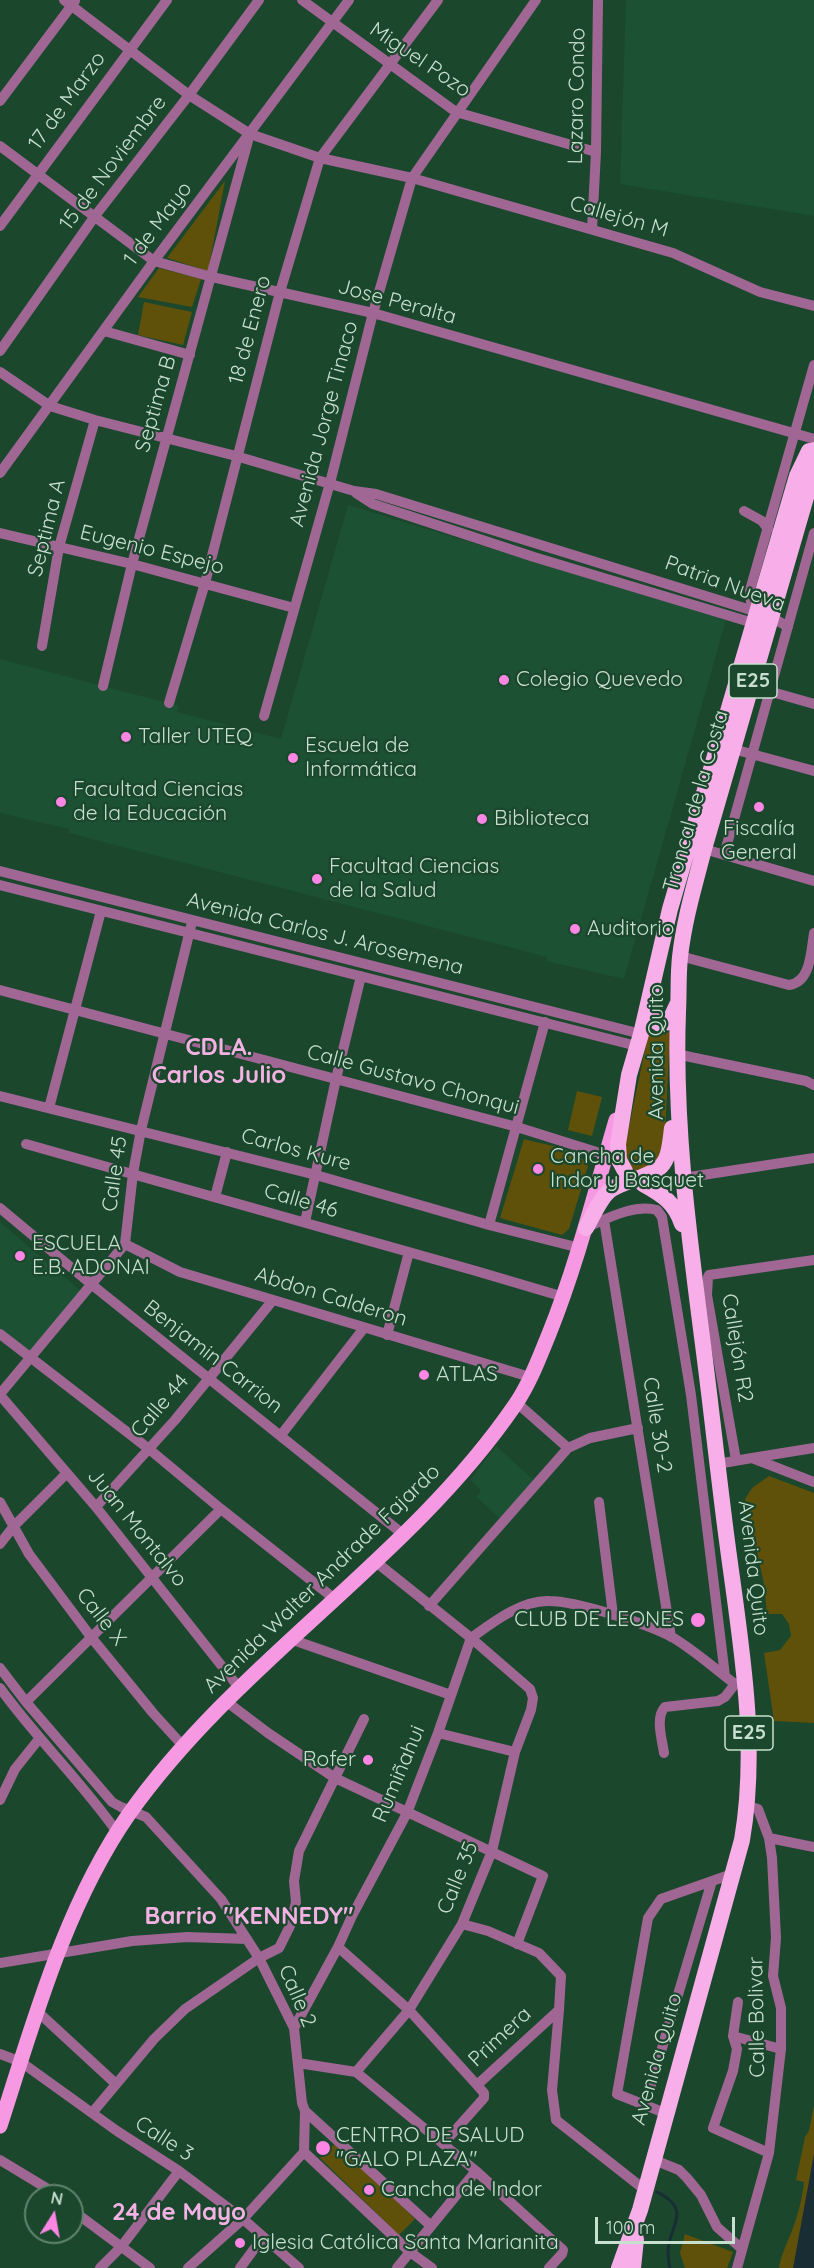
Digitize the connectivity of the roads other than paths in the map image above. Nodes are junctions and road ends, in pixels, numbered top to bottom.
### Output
1 (167, 0) edge
2 (259, 0) edge
3 (302, 0) edge
4 (349, 0) edge
5 (438, 0) edge
6 (598, 0) edge
7 (70, 2) edge
8 (530, 2) edge
9 (332, 24) junction
10 (130, 49) junction
11 (390, 64) junction
12 (189, 95) junction
13 (0, 101) edge
14 (456, 112) junction
15 (250, 134) junction
16 (0, 146) edge
17 (596, 152) junction
18 (320, 158) junction
19 (39, 173) junction
20 (412, 178) junction
21 (95, 216) junction
22 (0, 226) edge
23 (592, 229) junction
24 (154, 261) junction
25 (212, 277) junction
26 (280, 292) junction
27 (813, 306) edge
28 (373, 313) junction
29 (104, 331) junction
30 (0, 351) edge
31 (190, 356) junction
32 (814, 365) edge
33 (0, 372) edge
34 (50, 406) junction
35 (95, 420) junction
36 (794, 434) junction
37 (166, 438) junction
38 (814, 440) edge
39 (814, 450) edge
40 (236, 456) junction
41 (0, 473) edge
42 (330, 483) junction
43 (774, 509) junction
44 (768, 529) junction
45 (0, 533) edge
46 (814, 533) edge
47 (59, 547) junction
48 (132, 564) junction
49 (205, 583) junction
50 (294, 608) junction
51 (762, 620) junction
52 (788, 627) junction
53 (42, 646) dead end
54 (103, 686) dead end
55 (751, 686) junction
56 (770, 691) junction
57 (169, 703) dead end
58 (814, 704) edge
59 (264, 716) dead end
60 (733, 749) junction
61 (752, 754) junction
62 (814, 771) edge
63 (704, 849) junction
64 (724, 855) junction
65 (0, 871) edge
66 (814, 881) edge
67 (0, 885) edge
68 (101, 911) junction
69 (193, 920) junction
70 (189, 933) junction
71 (814, 933) edge
72 (662, 940) joint
73 (680, 956) junction
74 (361, 976) junction
75 (0, 990) edge
76 (650, 995) junction
77 (678, 1000) junction
78 (75, 1010) junction
79 (545, 1022) junction
80 (164, 1034) junction
81 (639, 1040) junction
82 (676, 1054) junction
83 (629, 1075) junction
84 (336, 1079) junction
85 (676, 1079) junction
86 (814, 1085) edge
87 (0, 1096) edge
88 (49, 1108) junction
89 (517, 1127) junction
90 (141, 1130) junction
91 (26, 1144) dead end
92 (227, 1152) junction
93 (606, 1155) junction
94 (814, 1158) edge
95 (133, 1173) junction
96 (316, 1175) junction
97 (623, 1177) junction
98 (683, 1178) junction
99 (645, 1180) junction
100 (215, 1197) junction
101 (0, 1208) edge
102 (604, 1220) junction
103 (305, 1222) junction
104 (489, 1225) junction
105 (586, 1228) junction
106 (666, 1234) junction
107 (687, 1238) junction
108 (126, 1244) junction
109 (580, 1248) junction
110 (409, 1252) junction
111 (814, 1260) edge
112 (91, 1284) junction
113 (564, 1298) junction
114 (273, 1300) junction
115 (364, 1328) junction
116 (0, 1334) edge
117 (387, 1335) junction
118 (30, 1357) junction
119 (531, 1377) junction
120 (209, 1379) junction
121 (0, 1394) edge
122 (517, 1403) junction
123 (638, 1428) junction
124 (281, 1435) junction
125 (568, 1448) junction
126 (814, 1448) edge
127 (149, 1449) junction
128 (752, 1458) junction
129 (736, 1460) junction
130 (717, 1464) junction
131 (67, 1473) junction
132 (814, 1482) edge
133 (0, 1502) edge
134 (599, 1502) dead end
135 (96, 1507) junction
136 (221, 1509) junction
137 (14, 1526) junction
138 (404, 1535) junction
139 (0, 1544) edge
140 (376, 1562) junction
141 (151, 1577) junction
142 (336, 1600) junction
143 (429, 1606) junction
144 (613, 1615) junction
145 (91, 1637) junction
146 (671, 1637) junction
147 (471, 1638) junction
148 (293, 1640) junction
149 (0, 1668) edge
150 (725, 1676) junction
151 (740, 1684) junction
152 (0, 1688) edge
153 (240, 1689) junction
154 (451, 1695) junction
155 (26, 1702) junction
156 (227, 1702) junction
157 (364, 1719) dead end
158 (438, 1733) junction
159 (39, 1739) junction
160 (184, 1747) junction
161 (515, 1752) junction
162 (664, 1752) dead end
163 (335, 1778) junction
164 (0, 1800) edge
165 (748, 1806) junction
166 (132, 1811) junction
167 (407, 1813) junction
168 (117, 1832) junction
169 (770, 1838) junction
170 (814, 1847) edge
171 (492, 1851) junction
172 (732, 1874) junction
173 (712, 1881) junction
174 (462, 1924) junction
175 (247, 1939) junction
176 (517, 1944) junction
177 (338, 1947) junction
178 (59, 1952) junction
179 (259, 1958) junction
180 (0, 1963) edge
181 (738, 2002) dead end
182 (409, 2010) junction
183 (559, 2010) junction
184 (38, 2012) junction
185 (294, 2028) junction
186 (733, 2036) junction
187 (781, 2049) junction
188 (0, 2054) edge
189 (21, 2062) junction
190 (298, 2063) junction
191 (356, 2072) junction
192 (116, 2084) junction
193 (477, 2085) junction
194 (645, 2105) junction
195 (305, 2111) junction
196 (92, 2113) junction
197 (665, 2113) junction
198 (0, 2127) edge
199 (443, 2144) junction
200 (304, 2152) junction
201 (769, 2153) junction
202 (652, 2159) junction
203 (0, 2160) edge
204 (179, 2170) junction
205 (476, 2171) junction
206 (37, 2184) edge
207 (645, 2190) junction
208 (640, 2210) junction
209 (84, 2219) edge
210 (243, 2219) junction
211 (431, 2226) junction
212 (262, 2236) junction
213 (121, 2247) junction
214 (742, 2249) junction
215 (410, 2252) junction
216 (100, 2268) edge
217 (150, 2268) edge
218 (188, 2268) edge
219 (240, 2268) edge
220 (299, 2268) edge
221 (397, 2268) edge
222 (432, 2268) edge
223 (549, 2268) edge
224 (619, 2268) edge
225 (633, 2268) edge
226 (737, 2268) edge

1 - 10 street, 17 de Marzo
2 - 12 street, 15 de Noviembre
3 - 9 street, Miguel Pozo
4 - 9 street, 1 de Mayo
5 - 11 street, 18 de Enero
6 - 17 street, Lazaro Condo
7 - 10 street, Callejón M
7 - 13 street
8 - 14 street, Avenida Jorge Tinaco
9 - 11 street, Miguel Pozo
9 - 15 street, 1 de Mayo
10 - 12 street, Callejón M
10 - 19 street, 17 de Marzo
11 - 14 street, Miguel Pozo
11 - 18 street, 18 de Enero
12 - 15 street, Callejón M
12 - 21 street, 15 de Noviembre
14 - 17 street, Miguel Pozo
14 - 20 street, Avenida Jorge Tinaco
15 - 18 street, Callejón M
15 - 24 street, 1 de Mayo
15 - 25 street, Septima B
16 - 19 street, Jose Peralta
17 - 23 street, Lazaro Condo
18 - 20 street, Callejón M
18 - 26 street, 18 de Enero
19 - 21 street, Jose Peralta
19 - 22 street, 17 de Marzo
20 - 23 street, Callejón M
20 - 28 street, Avenida Jorge Tinaco
21 - 24 street, Jose Peralta
21 - 30 street, 15 de Noviembre
23 - 27 street, Callejón M
24 - 25 street, Jose Peralta
24 - 29 street, 1 de Mayo
25 - 26 street, Jose Peralta
25 - 31 street, Septima B
26 - 28 street, Jose Peralta
26 - 40 street, 18 de Enero
28 - 36 street, Jose Peralta
28 - 42 street, Avenida Jorge Tinaco
29 - 31 street
29 - 34 street, 1 de Mayo
31 - 37 street, Septima B
32 - 36 street
33 - 34 street, Patria Nueva
34 - 35 street, Patria Nueva
34 - 41 street, 1 de Mayo
35 - 37 street, Patria Nueva
35 - 47 street, Septima A
36 - 38 street, Jose Peralta
36 - 43 street
37 - 40 street, Patria Nueva
37 - 48 street, Septima B
38 - 51 highway, Troncal de la Costa / E25
39 - 51 highway, Troncal de la Costa / E25
40 - 42 street, Patria Nueva
40 - 49 street, 18 de Enero
42 - 50 street, Avenida Jorge Tinaco
42 - 51 street, Patria Nueva
43 - 44 street
43 - 44 street
44 - 51 street
45 - 47 street, Eugenio Espejo
46 - 52 street
47 - 48 street, Eugenio Espejo
47 - 53 street, Septima A
48 - 49 street, Eugenio Espejo
48 - 54 street, Septima B
49 - 50 street, Eugenio Espejo
49 - 57 street, 18 de Enero
50 - 59 street, Avenida Jorge Tinaco
51 - 52 street, Patria Nueva
51 - 55 highway, Troncal de la Costa / E25
51 - 72 highway, Troncal de la Costa / E25
52 - 56 street
55 - 56 street
55 - 60 highway, Troncal de la Costa / E25
56 - 58 street
56 - 61 street
60 - 61 street
60 - 63 highway, Troncal de la Costa / E25
61 - 62 street
61 - 64 street
63 - 64 street
63 - 73 highway, Troncal de la Costa / E25
64 - 66 street
65 - 69 street, Avenida Carlos J. Arosemena
67 - 68 street, Avenida Carlos J. Arosemena
68 - 70 street, Avenida Carlos J. Arosemena
68 - 78 street
69 - 70 street, Calle 45
69 - 81 street, Avenida Carlos J. Arosemena
70 - 74 street, Avenida Carlos J. Arosemena
70 - 80 street, Calle 45
71 - 73 street
72 - 76 highway, Avenida Walter Andrade Fajardo / E25
73 - 77 highway, Avenida Quito / E25
74 - 79 street, Avenida Carlos J. Arosemena
74 - 84 street
75 - 78 street, Calle Gustavo Chonqui
76 - 77 highway
76 - 81 highway, Avenida Walter Andrade Fajardo / E25
77 - 82 highway, Avenida Quito / E25
78 - 80 street, Calle Gustavo Chonqui
78 - 88 street
79 - 81 street, Avenida Carlos J. Arosemena
79 - 89 street
80 - 84 street, Calle Gustavo Chonqui
80 - 90 street, Calle 45
81 - 83 highway, Avenida Walter Andrade Fajardo / E25
82 - 85 highway, Avenida Quito / E25
82 - 86 street
83 - 93 main road, Avenida Walter Andrade Fajardo
83 - 97 highway
84 - 89 street, Calle Gustavo Chonqui
84 - 96 street
85 - 98 highway, Avenida Quito / E25
85 - 99 highway
87 - 88 street, Carlos Kure
88 - 90 street, Carlos Kure
89 - 93 street, Calle Gustavo Chonqui
89 - 104 street
90 - 92 street, Carlos Kure
90 - 95 street, Calle 45
91 - 95 street, Calle 46
92 - 96 street, Carlos Kure
92 - 100 street
93 - 105 main road, Avenida Walter Andrade Fajardo
94 - 98 street
95 - 100 street, Calle 46
95 - 108 street, Calle 45
96 - 103 street
96 - 104 street, Carlos Kure
97 - 99 highway
97 - 105 highway
98 - 107 highway, Avenida Quito / E25
99 - 107 highway
100 - 103 street, Calle 46
101 - 112 street, Benjamin Carrion
102 - 105 street
102 - 106 street
102 - 123 street, Calle 30-2
103 - 110 street, Calle 46
104 - 109 street, Carlos Kure
105 - 109 main road, Avenida Walter Andrade Fajardo
106 - 107 street
106 - 150 street
107 - 130 highway, Avenida Quito / E25
108 - 112 street, Calle 45
108 - 114 street, Abdon Calderon
109 - 113 main road, Avenida Walter Andrade Fajardo
110 - 113 street, Calle 46
110 - 117 street
111 - 129 street, Callejón R2
112 - 118 street, Calle 45
112 - 120 street, Benjamin Carrion
113 - 119 main road, Avenida Walter Andrade Fajardo
114 - 115 street, Abdon Calderon
114 - 120 street, Calle 44
115 - 117 street, Abdon Calderon
115 - 124 street
116 - 118 street
117 - 119 street, Abdon Calderon
118 - 121 street, Calle 45
118 - 127 street
119 - 122 main road, Avenida Walter Andrade Fajardo
120 - 124 street, Benjamin Carrion
120 - 127 street, Calle 44
121 - 131 street, Juan Montalvo
122 - 125 street
122 - 138 main road, Avenida Walter Andrade Fajardo
123 - 125 street
123 - 146 street, Calle 30-2
124 - 138 street, Benjamin Carrion
125 - 143 street
126 - 128 street
127 - 135 street, Calle 44
127 - 136 street
128 - 129 street
128 - 132 street
129 - 130 street
130 - 151 highway, Avenida Quito / E25
131 - 135 street, Juan Montalvo
131 - 137 street
133 - 137 street, Calle X
134 - 144 street
135 - 141 street, Juan Montalvo
136 - 141 street
136 - 142 street
137 - 139 street
137 - 145 street, Calle X
138 - 140 main road, Avenida Walter Andrade Fajardo
140 - 142 main road, Avenida Walter Andrade Fajardo
140 - 143 street
141 - 145 street
141 - 153 street, Juan Montalvo
142 - 148 main road, Avenida Walter Andrade Fajardo
143 - 147 street
144 - 146 street
144 - 147 street
145 - 155 street
145 - 160 street, Calle X
146 - 150 street
147 - 154 street, Rumiñahui
147 - 161 street, Calle 35
148 - 153 main road, Avenida Walter Andrade Fajardo
148 - 154 street
149 - 155 street, Calle 2
150 - 151 street
151 - 162 street
151 - 165 highway, Avenida Quito / E25
152 - 159 street
153 - 156 main road, Avenida Walter Andrade Fajardo
154 - 158 street, Rumiñahui
155 - 166 street, Calle 2
156 - 160 main road, Avenida Walter Andrade Fajardo
156 - 163 street
157 - 163 street
158 - 161 street
158 - 167 street, Rumiñahui
159 - 164 street
159 - 168 street
160 - 166 main road, Avenida Walter Andrade Fajardo
161 - 171 street, Calle 35
163 - 167 street
163 - 179 street
165 - 169 street, Calle Bolivar
165 - 172 highway, Avenida Quito / E25
166 - 168 main road, Avenida Walter Andrade Fajardo
166 - 175 street, Calle 2
167 - 171 street
167 - 177 street, Rumiñahui
168 - 178 main road, Avenida Walter Andrade Fajardo
169 - 170 street
169 - 187 street, Calle Bolivar
171 - 174 street, Calle 35
171 - 176 street
172 - 173 street
172 - 197 highway, Avenida Quito / E25
173 - 194 street
173 - 194 street
174 - 176 street, Primera
174 - 182 street, Calle 35
175 - 178 street
175 - 179 street, Calle 2
176 - 183 street, Primera
177 - 182 street, Primera
177 - 185 street, Rumiñahui
178 - 180 street
178 - 184 main road, Avenida Walter Andrade Fajardo
179 - 185 street, Calle 2
179 - 192 street
181 - 186 street
182 - 191 street, Calle 35
182 - 193 street, Primera
183 - 193 street, Primera
183 - 207 street
184 - 189 main road, Avenida Walter Andrade Fajardo
184 - 192 street
185 - 190 street, Calle 2
186 - 187 street
186 - 201 street
187 - 201 street, Calle Bolivar
188 - 189 street, Calle 3
189 - 196 street, Calle 3
189 - 198 main road, Avenida Walter Andrade Fajardo
190 - 191 street
190 - 195 street, Calle 2
191 - 199 street
192 - 196 street
193 - 199 street
194 - 197 street
195 - 200 street, Calle 2
195 - 211 street
196 - 204 street, Calle 3
197 - 202 highway, Avenida Quito / E25
199 - 205 street
200 - 210 street
200 - 215 street
201 - 214 street, Calle Bolivar
202 - 207 highway, Avenida Quito / E25
202 - 214 street
203 - 206 street
204 - 210 street, Calle 3
204 - 213 street
205 - 211 street
205 - 223 street
207 - 208 highway, Avenida Quito / E25
208 - 224 highway, Avenida Quito / E25
208 - 225 highway, Avenida Quito / E25
209 - 213 street
210 - 212 street, Calle 3
210 - 218 street
211 - 215 street
212 - 219 street
212 - 220 street, Calle 3
213 - 216 street
213 - 217 street
214 - 226 street, Calle Bolivar
215 - 221 street
215 - 222 street

